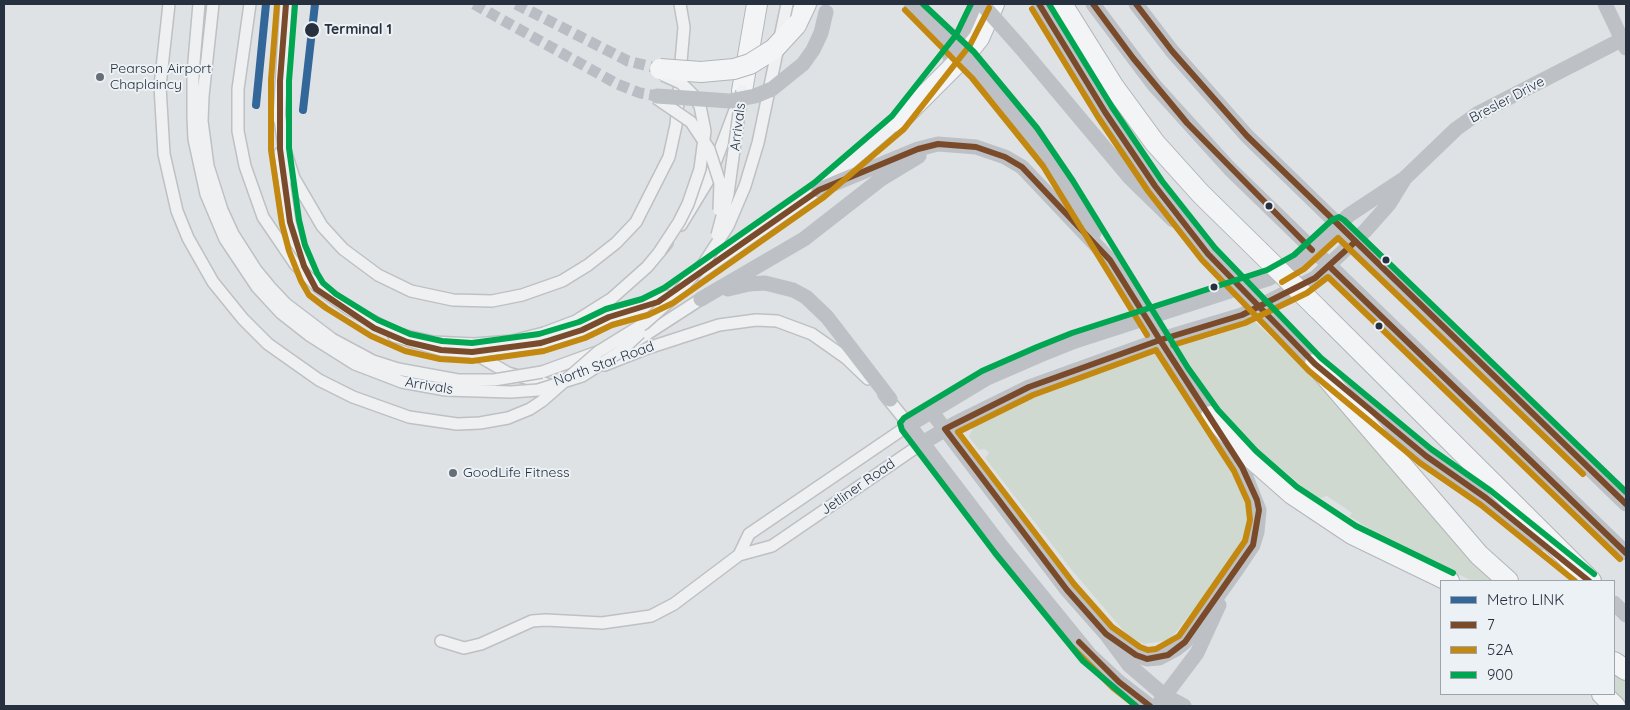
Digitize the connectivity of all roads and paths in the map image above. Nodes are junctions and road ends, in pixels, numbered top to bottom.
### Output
1 (169, 4) edge
2 (200, 4) edge
3 (213, 4) edge
4 (244, 4) edge
5 (250, 4) edge
6 (286, 4) edge
7 (680, 4) edge
8 (757, 4) edge
9 (787, 4) edge
10 (806, 4) edge
11 (828, 4) edge
12 (911, 4) edge
13 (981, 4) edge
14 (994, 4) edge
15 (1039, 4) edge
16 (1062, 4) edge
17 (1092, 4) edge
18 (1136, 4) edge
19 (1605, 4) edge
20 (1624, 44) edge
21 (660, 71) joint
22 (742, 91) junction
23 (657, 97) joint
24 (279, 112) junction
25 (898, 122) junction
26 (958, 144) junction
27 (1406, 178) junction
28 (818, 190) junction
29 (1338, 226) junction
30 (1355, 242) junction
31 (1312, 250) junction
32 (660, 251) junction
33 (1208, 254) junction
34 (1110, 260) junction
35 (1329, 266) junction
36 (690, 280) junction
37 (316, 289) junction
38 (668, 296) junction
39 (700, 299) junction
40 (621, 351) junction
41 (472, 352) junction
42 (598, 352) junction
43 (1018, 364) junction
44 (1315, 364) junction
45 (585, 373) junction
46 (547, 384) junction
47 (1029, 386) junction
48 (890, 399) junction
49 (931, 411) junction
50 (1210, 416) junction
51 (909, 425) junction
52 (944, 429) junction
53 (924, 442) junction
54 (1626, 504) edge
55 (1626, 553) edge
56 (739, 555) junction
57 (1235, 572) junction
58 (1447, 580) edge
59 (1507, 580) edge
60 (1589, 580) edge
61 (1589, 580) edge
62 (1615, 604) edge
63 (1626, 615) edge
64 (1106, 634) junction
65 (441, 642) dead end
66 (1615, 663) edge
67 (1626, 670) edge
68 (1603, 695) edge
69 (1161, 701) edge
70 (1150, 706) edge
71 (1184, 706) edge
72 (1615, 706) edge

1 - 42 street, bridge
2 - 40 street, Arrivals, bridge
2 - 46 street, North Star Road
3 - 42 street, bridge
4 - 37 street
5 - 32 street, bridge
6 - 24 street
7 - 24 street
8 - 22 highway
9 - 36 street, bridge
10 - 21 highway, bridge
11 - 23 street, bridge
12 - 34 street, bridge
13 - 25 street
13 - 33 street, bridge
14 - 25 highway
15 - 33 street
16 - 60 highway, bridge
17 - 31 street
18 - 29 street
19 - 20 street
20 - 27 street, Bresler Drive
21 - 32 street, bridge
22 - 32 street, bridge
22 - 40 street, Arrivals, bridge
23 - 36 street, bridge
24 - 37 street
25 - 28 street
26 - 28 street
26 - 34 street
26 - 39 street
27 - 29 street, Bresler Drive
27 - 30 street, Bresler Drive
28 - 38 street
29 - 30 street
29 - 31 street, Jetliner Road
30 - 35 street, Jetliner Road
30 - 54 street
31 - 35 street
31 - 43 street, Jetliner Road
33 - 44 street, bridge
34 - 50 street, bridge
35 - 47 street, Jetliner Road
35 - 55 street
36 - 42 street, bridge
37 - 41 street
38 - 41 street
38 - 45 street
39 - 40 street, bridge
39 - 48 street
41 - 46 street
43 - 47 street
43 - 49 street, Jetliner Road
44 - 59 highway
44 - 61 street
45 - 46 street, North Star Road
45 - 48 street, North Star Road
47 - 52 street, Jetliner Road
48 - 51 street, North Star Road
49 - 51 street, Jetliner Road
49 - 52 street
50 - 57 street
50 - 58 highway
51 - 53 street
51 - 56 street, Jetliner Road
52 - 53 street, Jetliner Road
52 - 64 street
53 - 56 street, Jetliner Road
53 - 70 street
56 - 65 street, Jetliner Road
57 - 64 street
57 - 69 street
62 - 63 street
64 - 69 street
66 - 67 highway
68 - 72 highway
69 - 71 street

